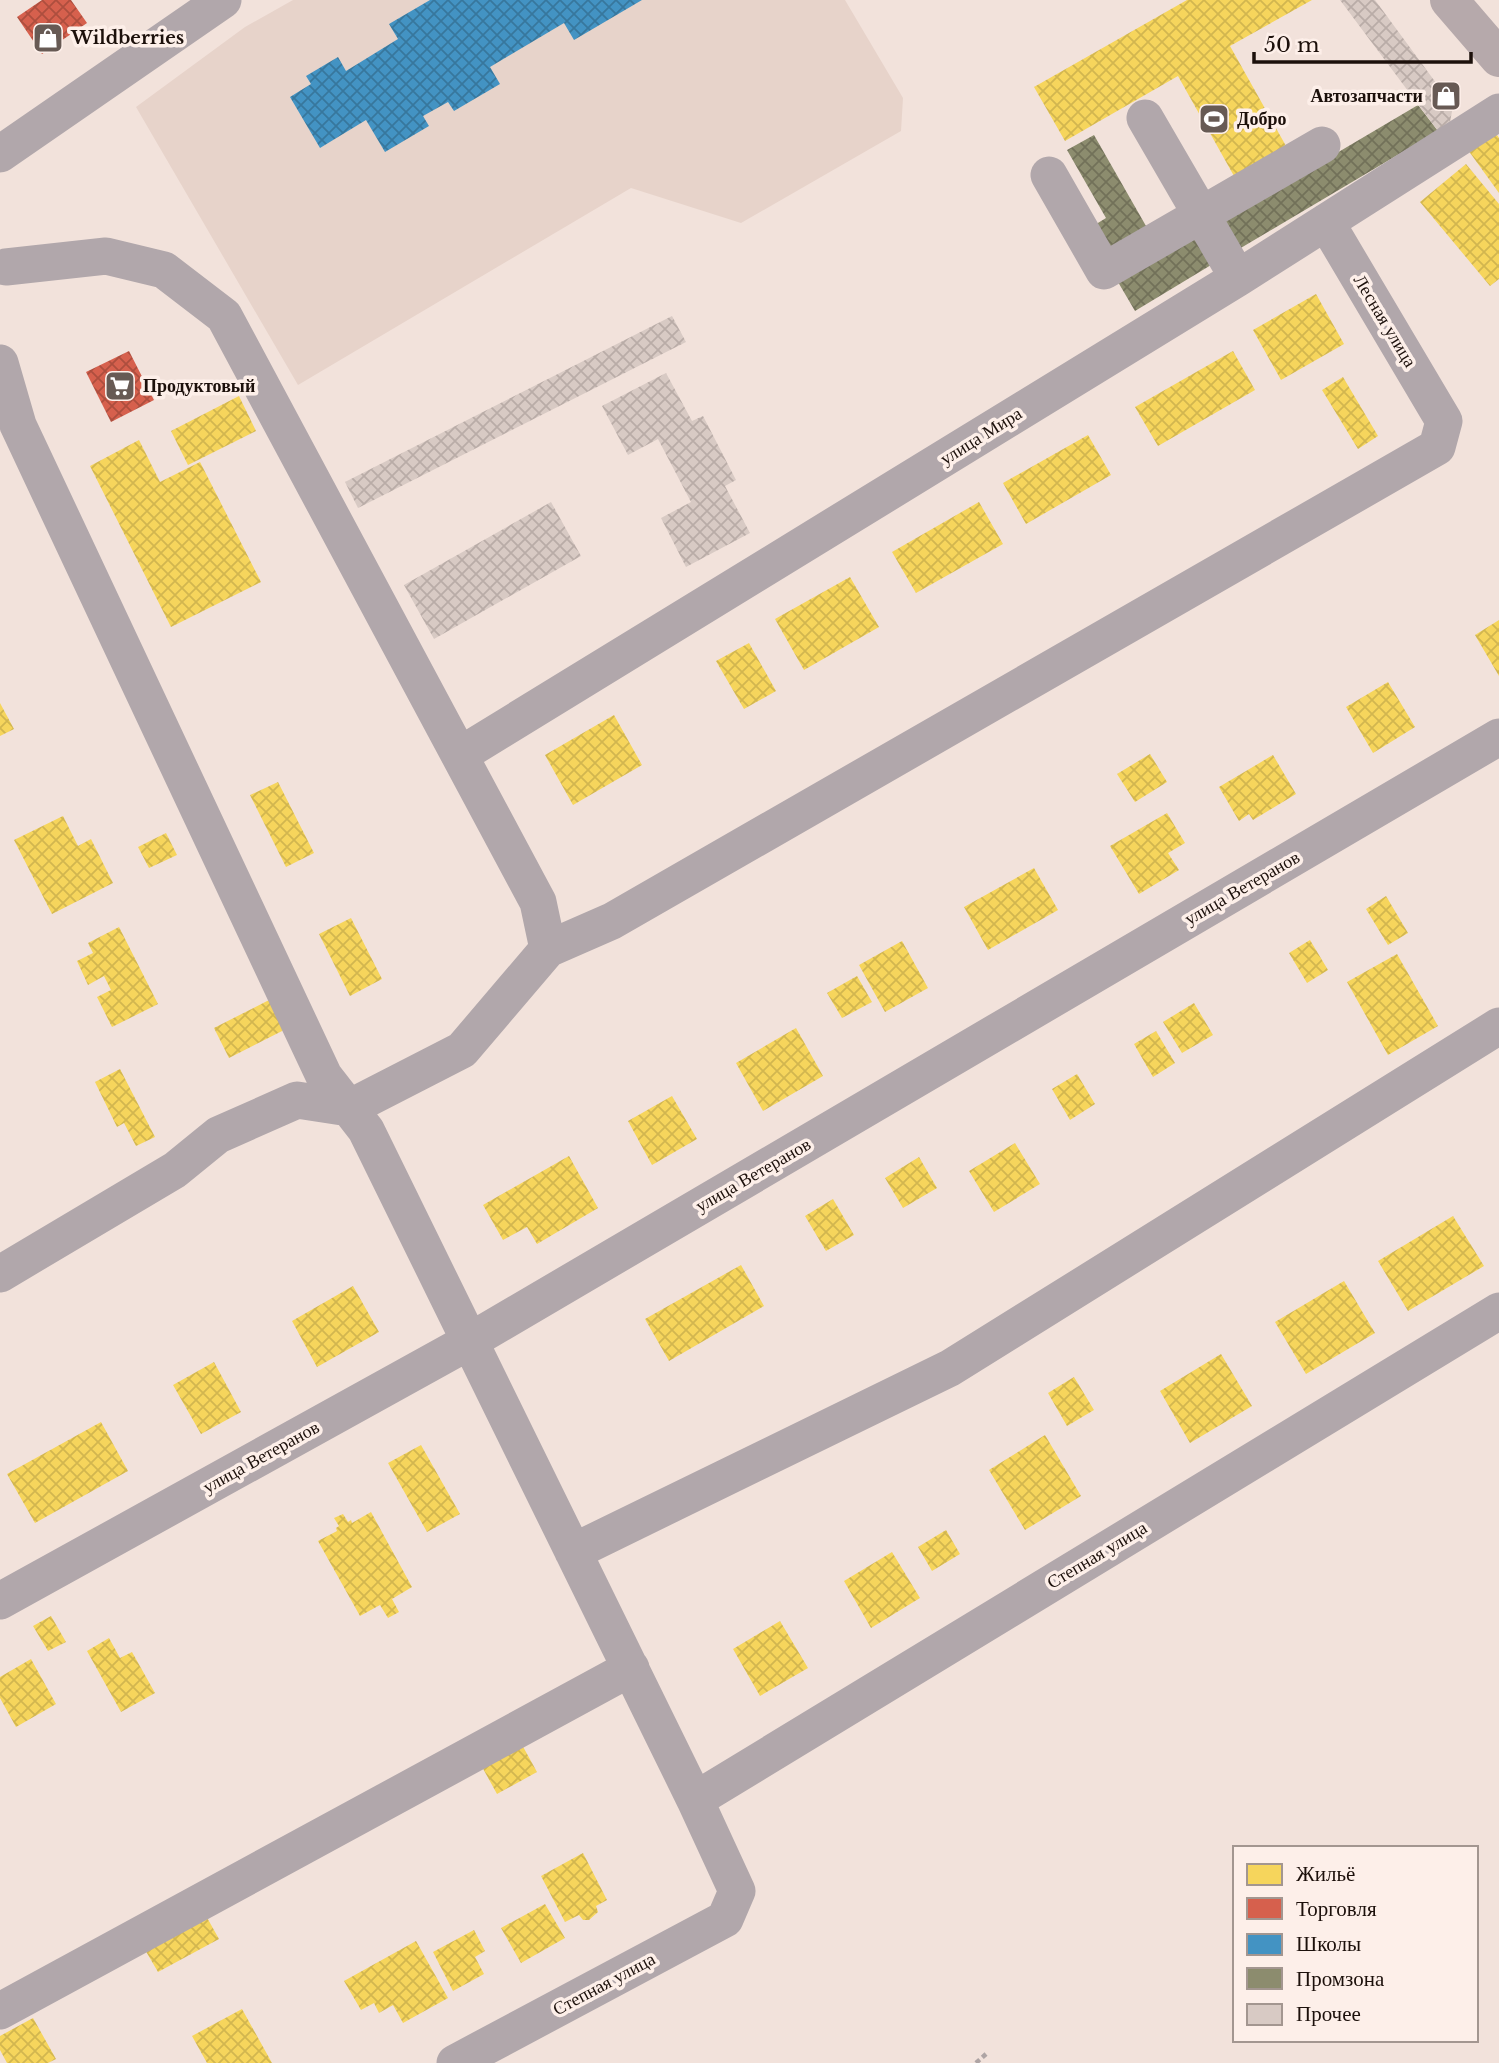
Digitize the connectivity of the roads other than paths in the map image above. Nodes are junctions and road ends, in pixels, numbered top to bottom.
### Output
1 (223, 0) edge
2 (1449, 0) edge
3 (1499, 58) edge
4 (1499, 112) edge
5 (1145, 118) dead end
6 (1322, 145) dead end
7 (0, 154) edge
8 (1049, 175) dead end
9 (1201, 215) junction
10 (1326, 222) junction
11 (2, 273) edge
12 (1238, 278) junction
13 (0, 363) edge
14 (1499, 737) edge
15 (460, 755) junction
16 (548, 949) junction
17 (1499, 1026) edge
18 (349, 1108) junction
19 (0, 1274) edge
20 (1499, 1311) edge
21 (470, 1342) junction
22 (573, 1552) junction
23 (0, 1601) edge
24 (631, 1668) junction
25 (695, 1800) junction
26 (0, 2011) edge
27 (455, 2063) edge

1 - 7 street
2 - 3 main road
4 - 10 street, улица Мира
5 - 9 street
6 - 9 street
8 - 9 street
9 - 12 street
10 - 12 street, улица Мира
10 - 16 street, Лесная улица
11 - 15 street
12 - 15 street, улица Мира
13 - 18 street
14 - 21 street, улица Ветеранов
15 - 16 street
16 - 18 street
17 - 22 street
18 - 19 street
18 - 21 street
20 - 25 street, Степная улица
21 - 22 street
21 - 23 street, улица Ветеранов
22 - 24 street
24 - 25 street
24 - 26 street
25 - 27 street, Степная улица

